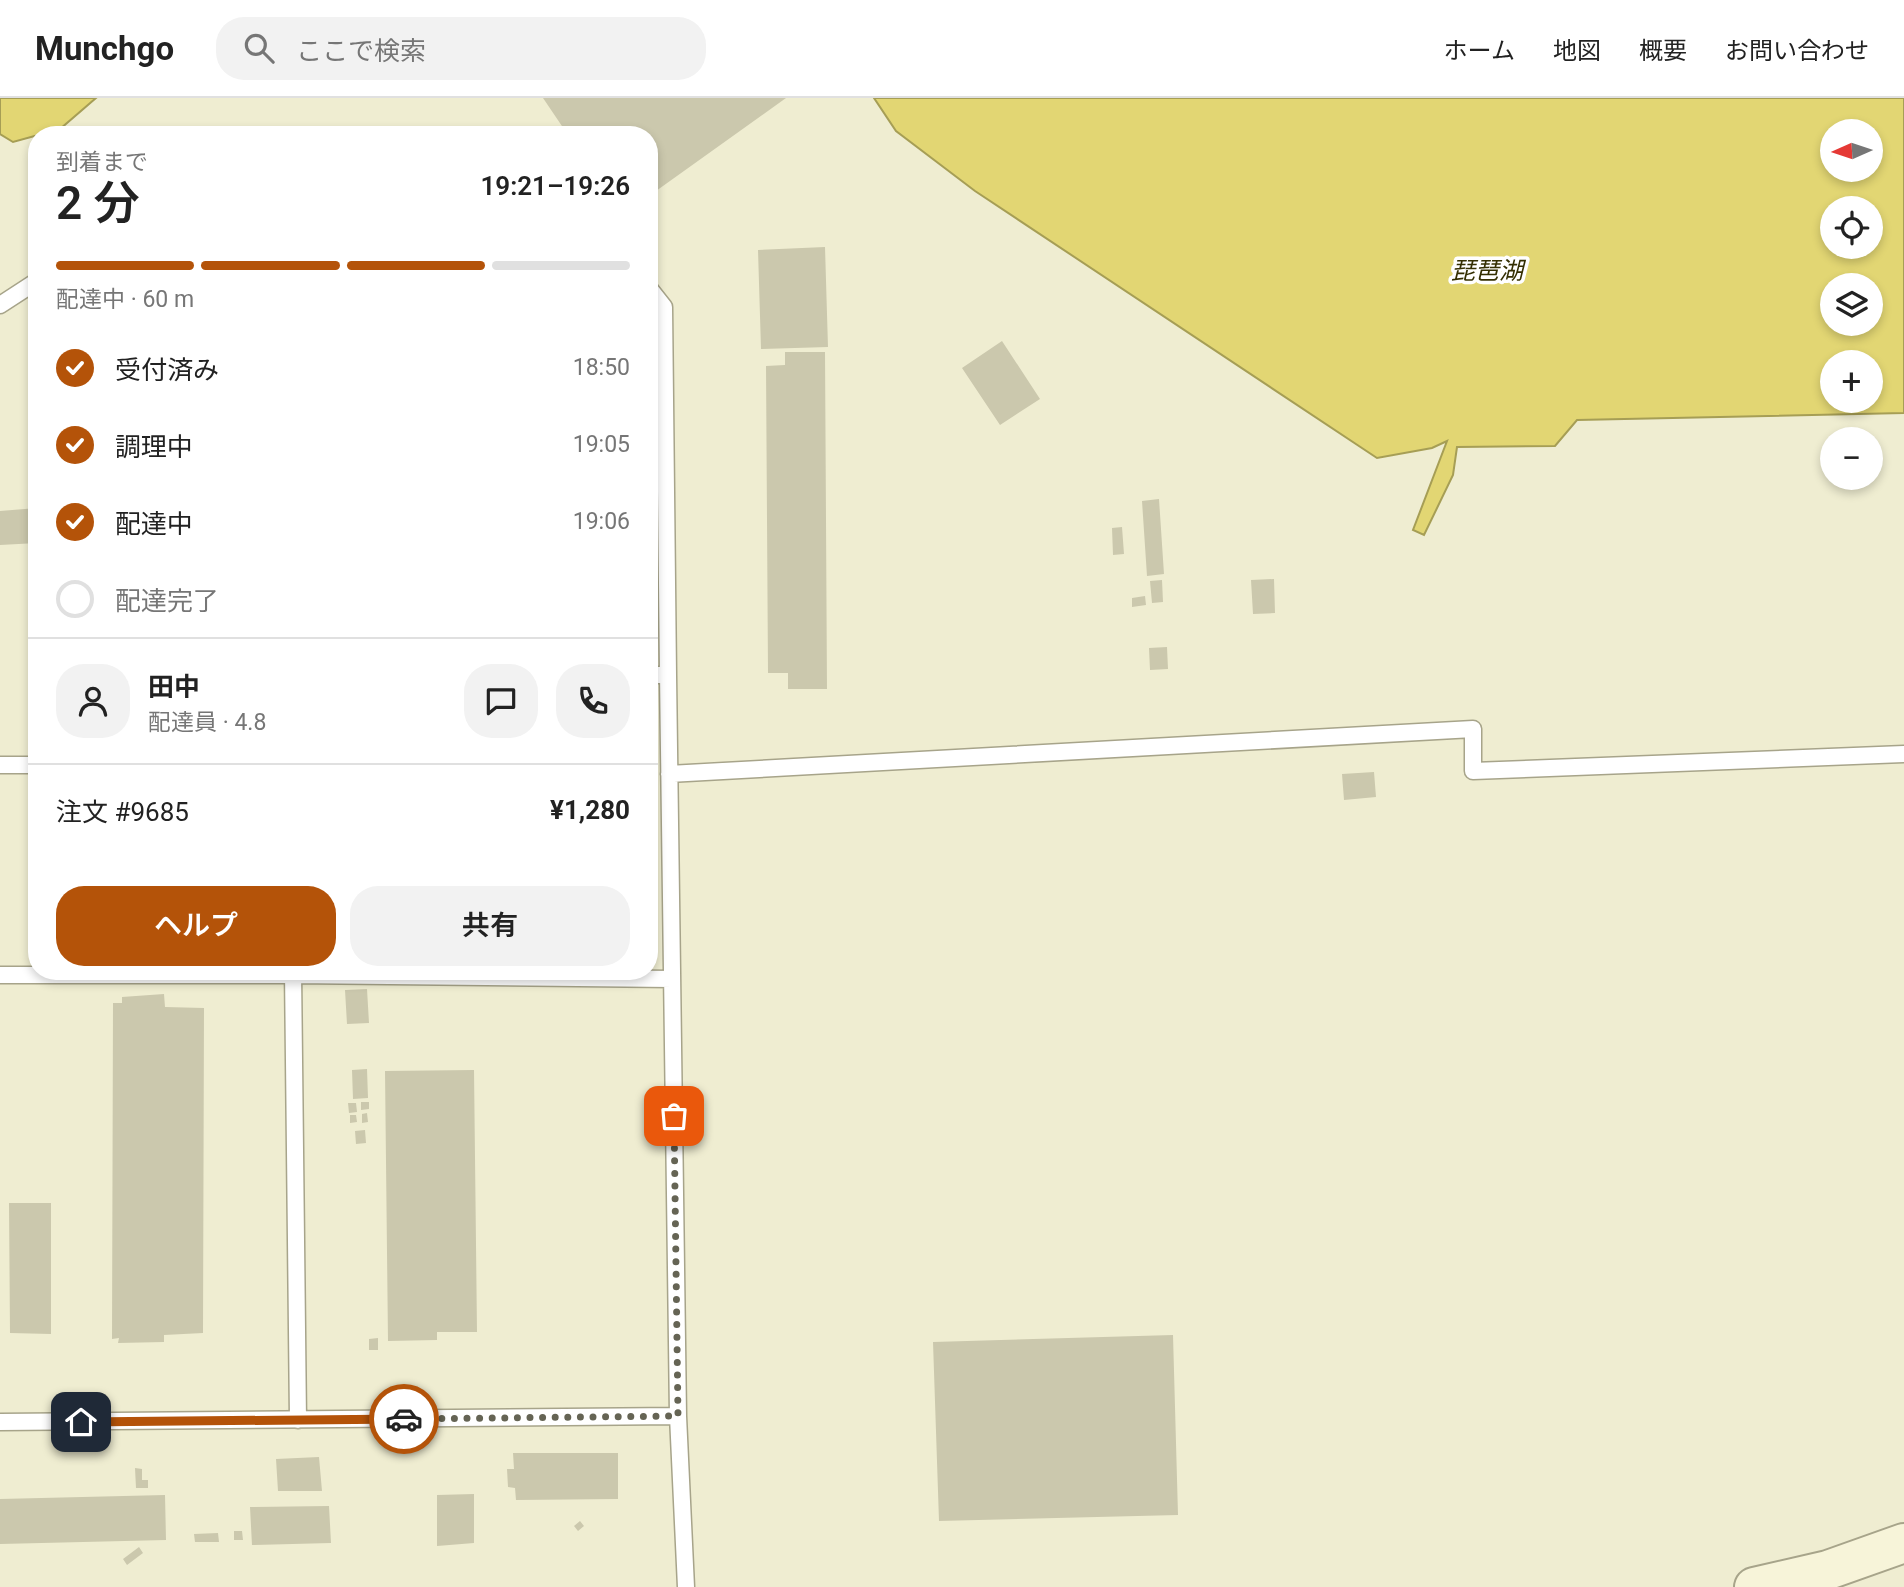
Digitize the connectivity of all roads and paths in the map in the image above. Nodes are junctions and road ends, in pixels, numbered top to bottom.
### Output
1 (28, 287) edge
2 (658, 299) edge
3 (0, 305) edge
4 (658, 675) edge
5 (668, 675) junction
6 (1904, 754) edge
7 (0, 765) edge
8 (28, 765) edge
9 (669, 774) junction
10 (0, 975) edge
11 (28, 975) edge
12 (658, 979) edge
13 (672, 979) junction
14 (293, 980) edge
15 (678, 1416) junction
16 (298, 1420) junction
17 (0, 1422) edge
18 (1904, 1543) edge
19 (686, 1587) edge
20 (1754, 1587) edge

1 - 3 lane
2 - 5 lane
4 - 5 lane
5 - 9 lane
6 - 9 lane
7 - 8 lane
9 - 13 lane
10 - 11 lane
12 - 13 lane
13 - 15 lane
14 - 16 lane
15 - 16 lane
15 - 19 lane
16 - 17 lane
18 - 20 main road

